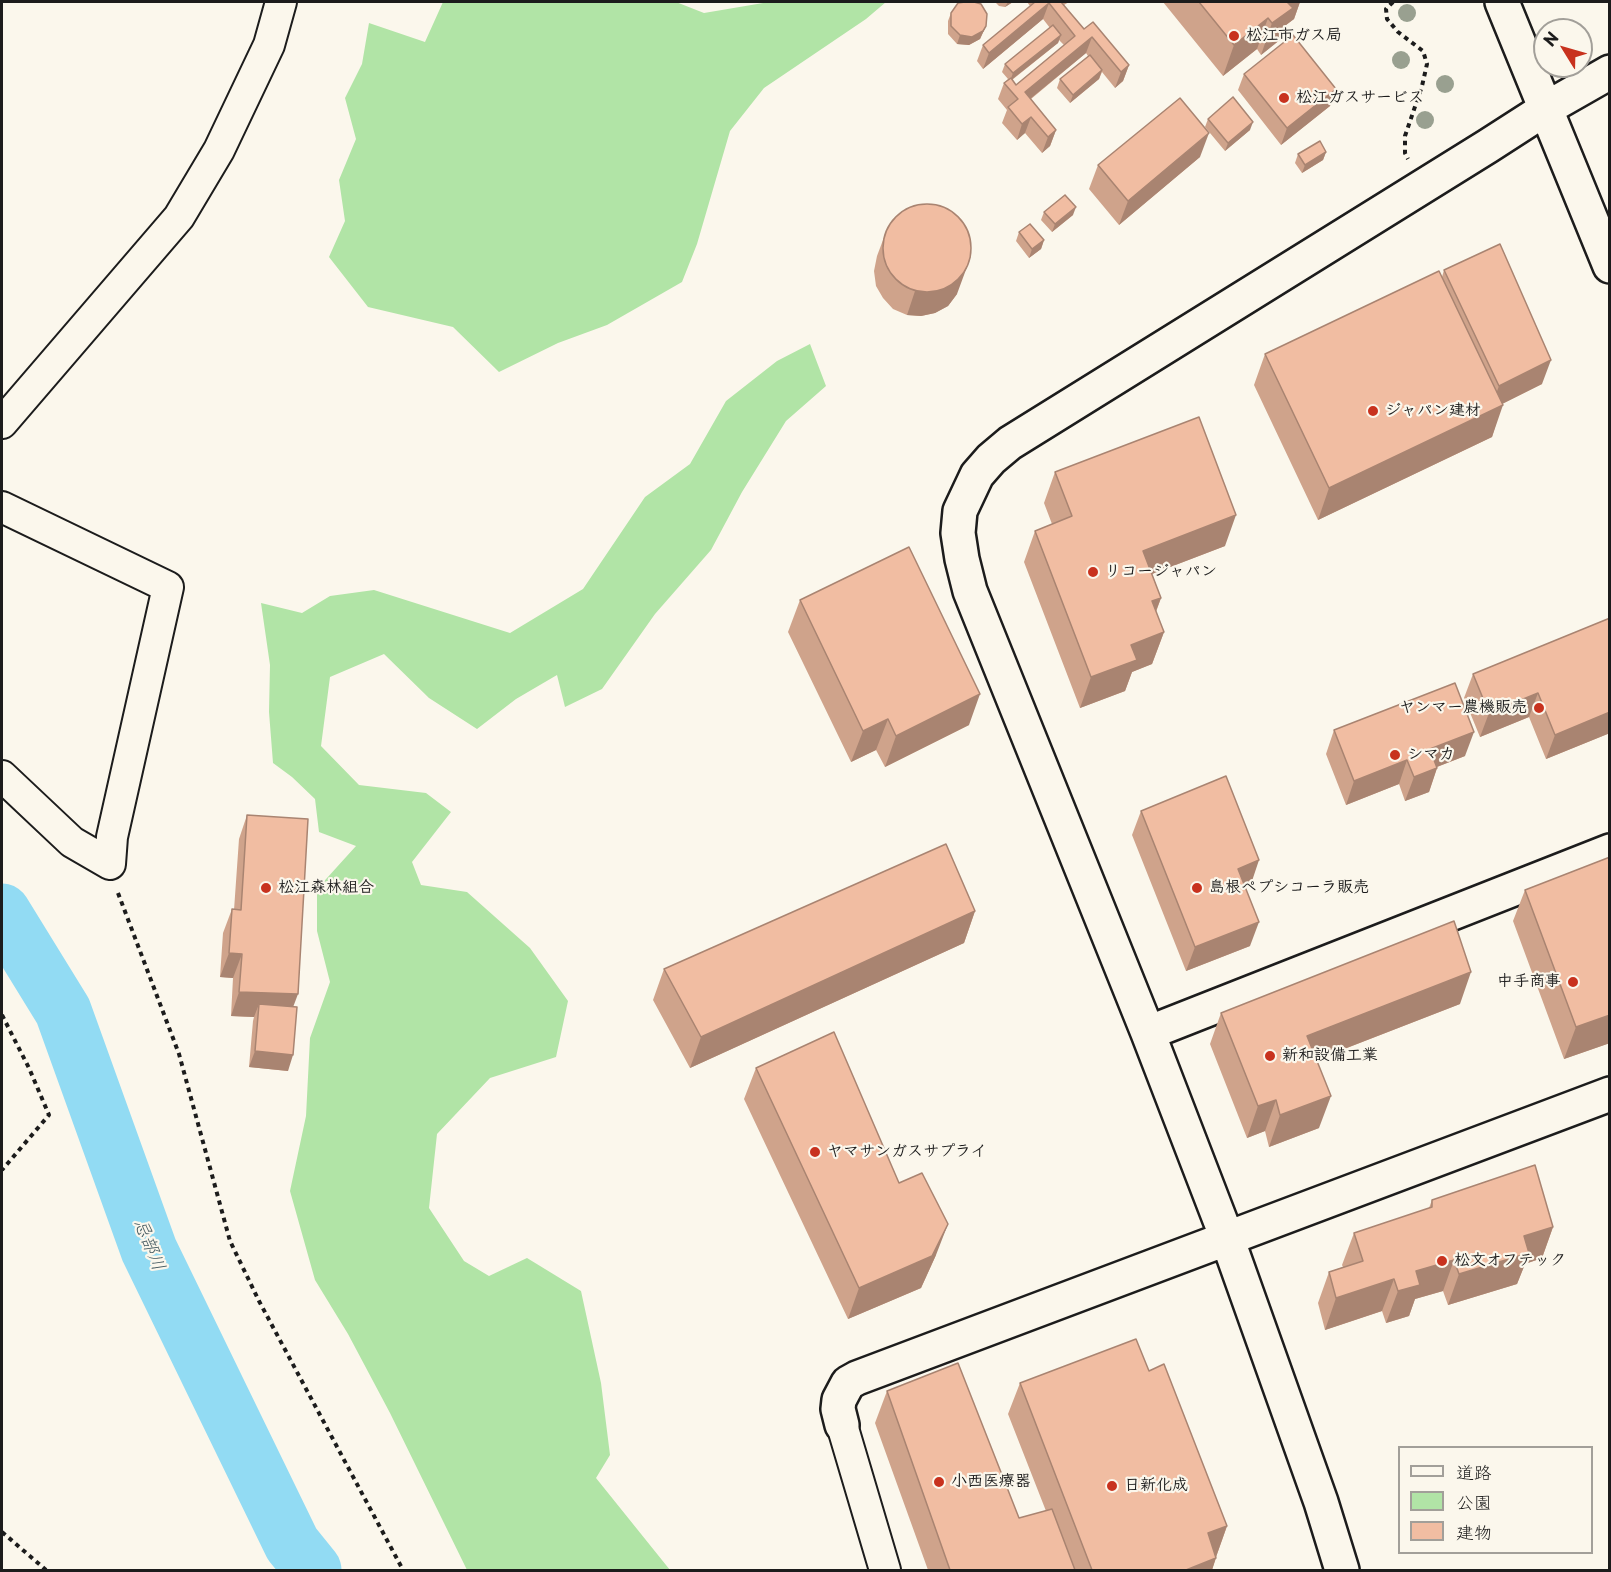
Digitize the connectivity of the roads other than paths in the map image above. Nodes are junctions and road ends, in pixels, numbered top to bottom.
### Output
1 (281, 2) edge
2 (1502, 2) edge
3 (1610, 72) edge
4 (1547, 108) junction
5 (1610, 266) edge
6 (2, 423) edge
7 (2, 507) edge
8 (2, 776) edge
9 (1610, 851) edge
10 (1148, 1033) junction
11 (1610, 1094) edge
12 (1227, 1238) junction
13 (842, 1425) joint
14 (885, 1570) edge
15 (1342, 1570) edge

1 - 6 street
2 - 4 street
3 - 4 street
4 - 5 street
4 - 10 street
7 - 8 street
9 - 10 street
10 - 12 street
11 - 12 street
12 - 13 street
12 - 15 street
13 - 14 street

